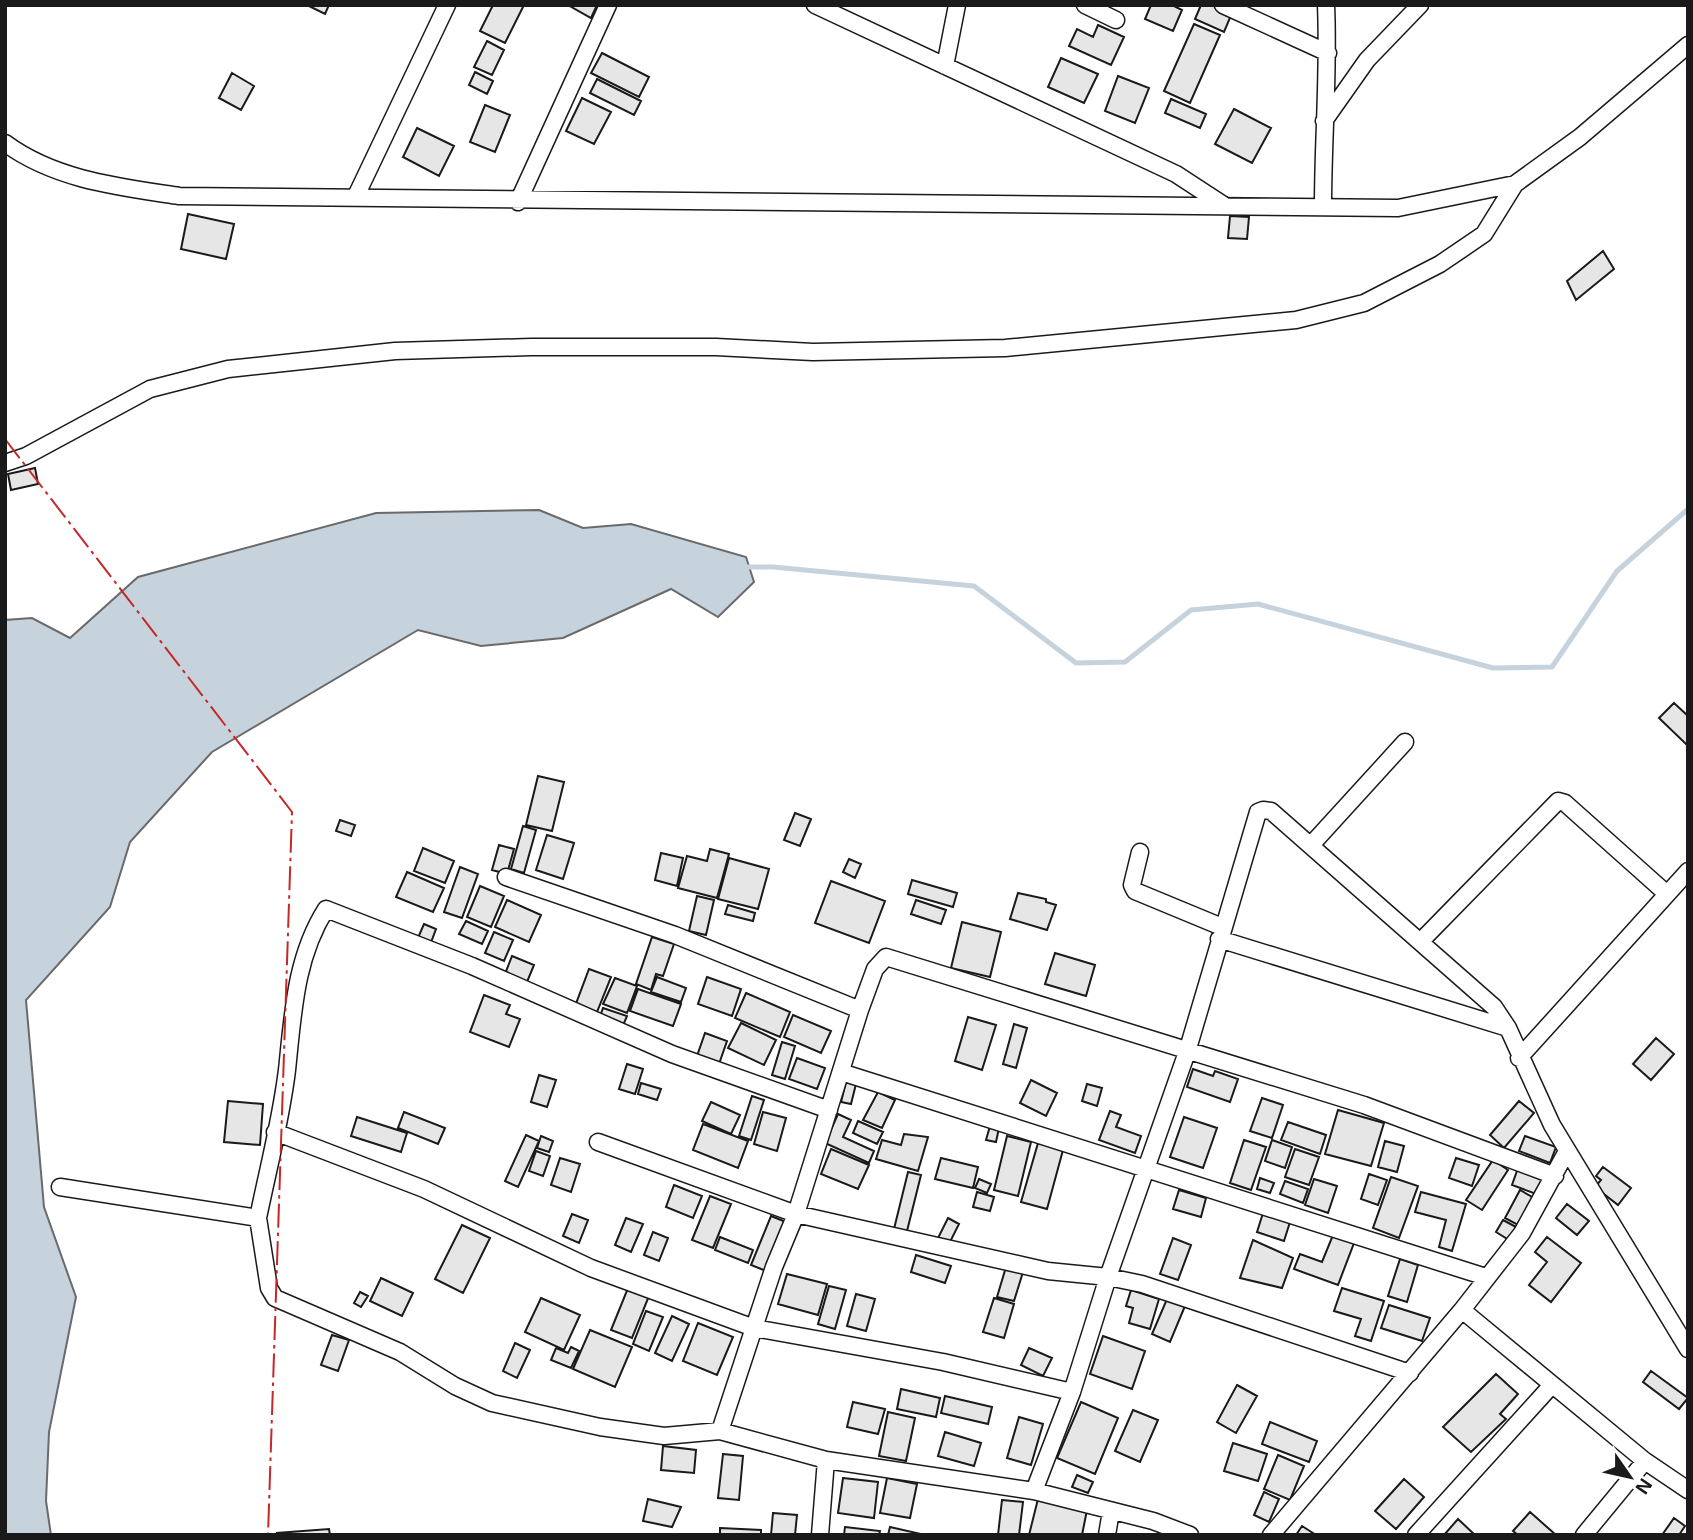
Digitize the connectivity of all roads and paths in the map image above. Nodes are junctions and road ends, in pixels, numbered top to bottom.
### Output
1 (447, 5) edge
2 (608, 5) edge
3 (815, 5) edge
4 (957, 5) edge
5 (1085, 5) edge
6 (1223, 5) edge
7 (1326, 5) edge
8 (1420, 5) edge
9 (1116, 20) dead end
10 (1688, 45) edge
11 (1328, 53) junction
12 (945, 65) junction
13 (1323, 123) junction
14 (5, 143) edge
15 (1515, 184) junction
16 (356, 197) junction
17 (519, 202) junction
18 (1224, 206) junction
19 (1323, 206) junction
20 (5, 463) edge
21 (1405, 742) dead end
22 (1311, 845) junction
23 (1140, 852) dead end
24 (1688, 871) edge
25 (506, 877) dead end
26 (1667, 894) junction
27 (1221, 932) junction
28 (1421, 941) junction
29 (860, 1010) junction
30 (1508, 1028) junction
31 (1187, 1052) junction
32 (1519, 1058) junction
33 (841, 1072) junction
34 (830, 1110) junction
35 (275, 1132) junction
36 (598, 1142) dead end
37 (1567, 1151) junction
38 (1146, 1170) junction
39 (1555, 1176) junction
40 (60, 1187) dead end
41 (796, 1214) junction
42 (258, 1218) junction
43 (1108, 1277) junction
44 (1486, 1277) junction
45 (1462, 1310) junction
46 (754, 1328) junction
47 (1688, 1349) edge
48 (1410, 1373) junction
49 (1551, 1386) junction
50 (1072, 1392) junction
51 (720, 1432) junction
52 (827, 1460) junction
53 (1645, 1461) junction
54 (1688, 1490) edge
55 (1034, 1492) junction
56 (1111, 1511) junction
57 (820, 1535) edge
58 (1107, 1535) edge
59 (1190, 1535) edge
60 (1271, 1535) edge
61 (1416, 1535) edge
62 (1584, 1535) edge

1 - 16 street
2 - 17 street
3 - 12 street
4 - 12 street
5 - 9 street
6 - 11 street
7 - 11 street
8 - 13 street
10 - 15 street
11 - 13 street
12 - 18 street
13 - 19 street
14 - 16 street
15 - 19 street
15 - 20 street
16 - 17 street
17 - 18 street
18 - 19 street
21 - 22 street
22 - 27 street
22 - 28 street
23 - 27 street
24 - 26 street
25 - 29 street
26 - 28 street
26 - 32 street
27 - 30 street
27 - 31 street
28 - 30 street
29 - 31 street
29 - 33 street
30 - 32 street
31 - 38 street
31 - 39 street
32 - 37 street
33 - 34 street
33 - 38 street
34 - 35 street
34 - 41 street
35 - 42 street
35 - 46 street
36 - 41 street
37 - 39 street
37 - 47 street
38 - 43 street
38 - 44 street
39 - 44 street
40 - 42 street
41 - 43 street
41 - 46 street
42 - 51 street
43 - 48 street
43 - 50 street
44 - 45 street
45 - 48 street
45 - 49 street
46 - 50 street
46 - 51 street
48 - 60 street
49 - 53 street
49 - 61 street
50 - 55 street
51 - 52 street
52 - 55 street
52 - 57 street
53 - 54 street
53 - 62 street
55 - 56 street
56 - 58 street
56 - 59 street

